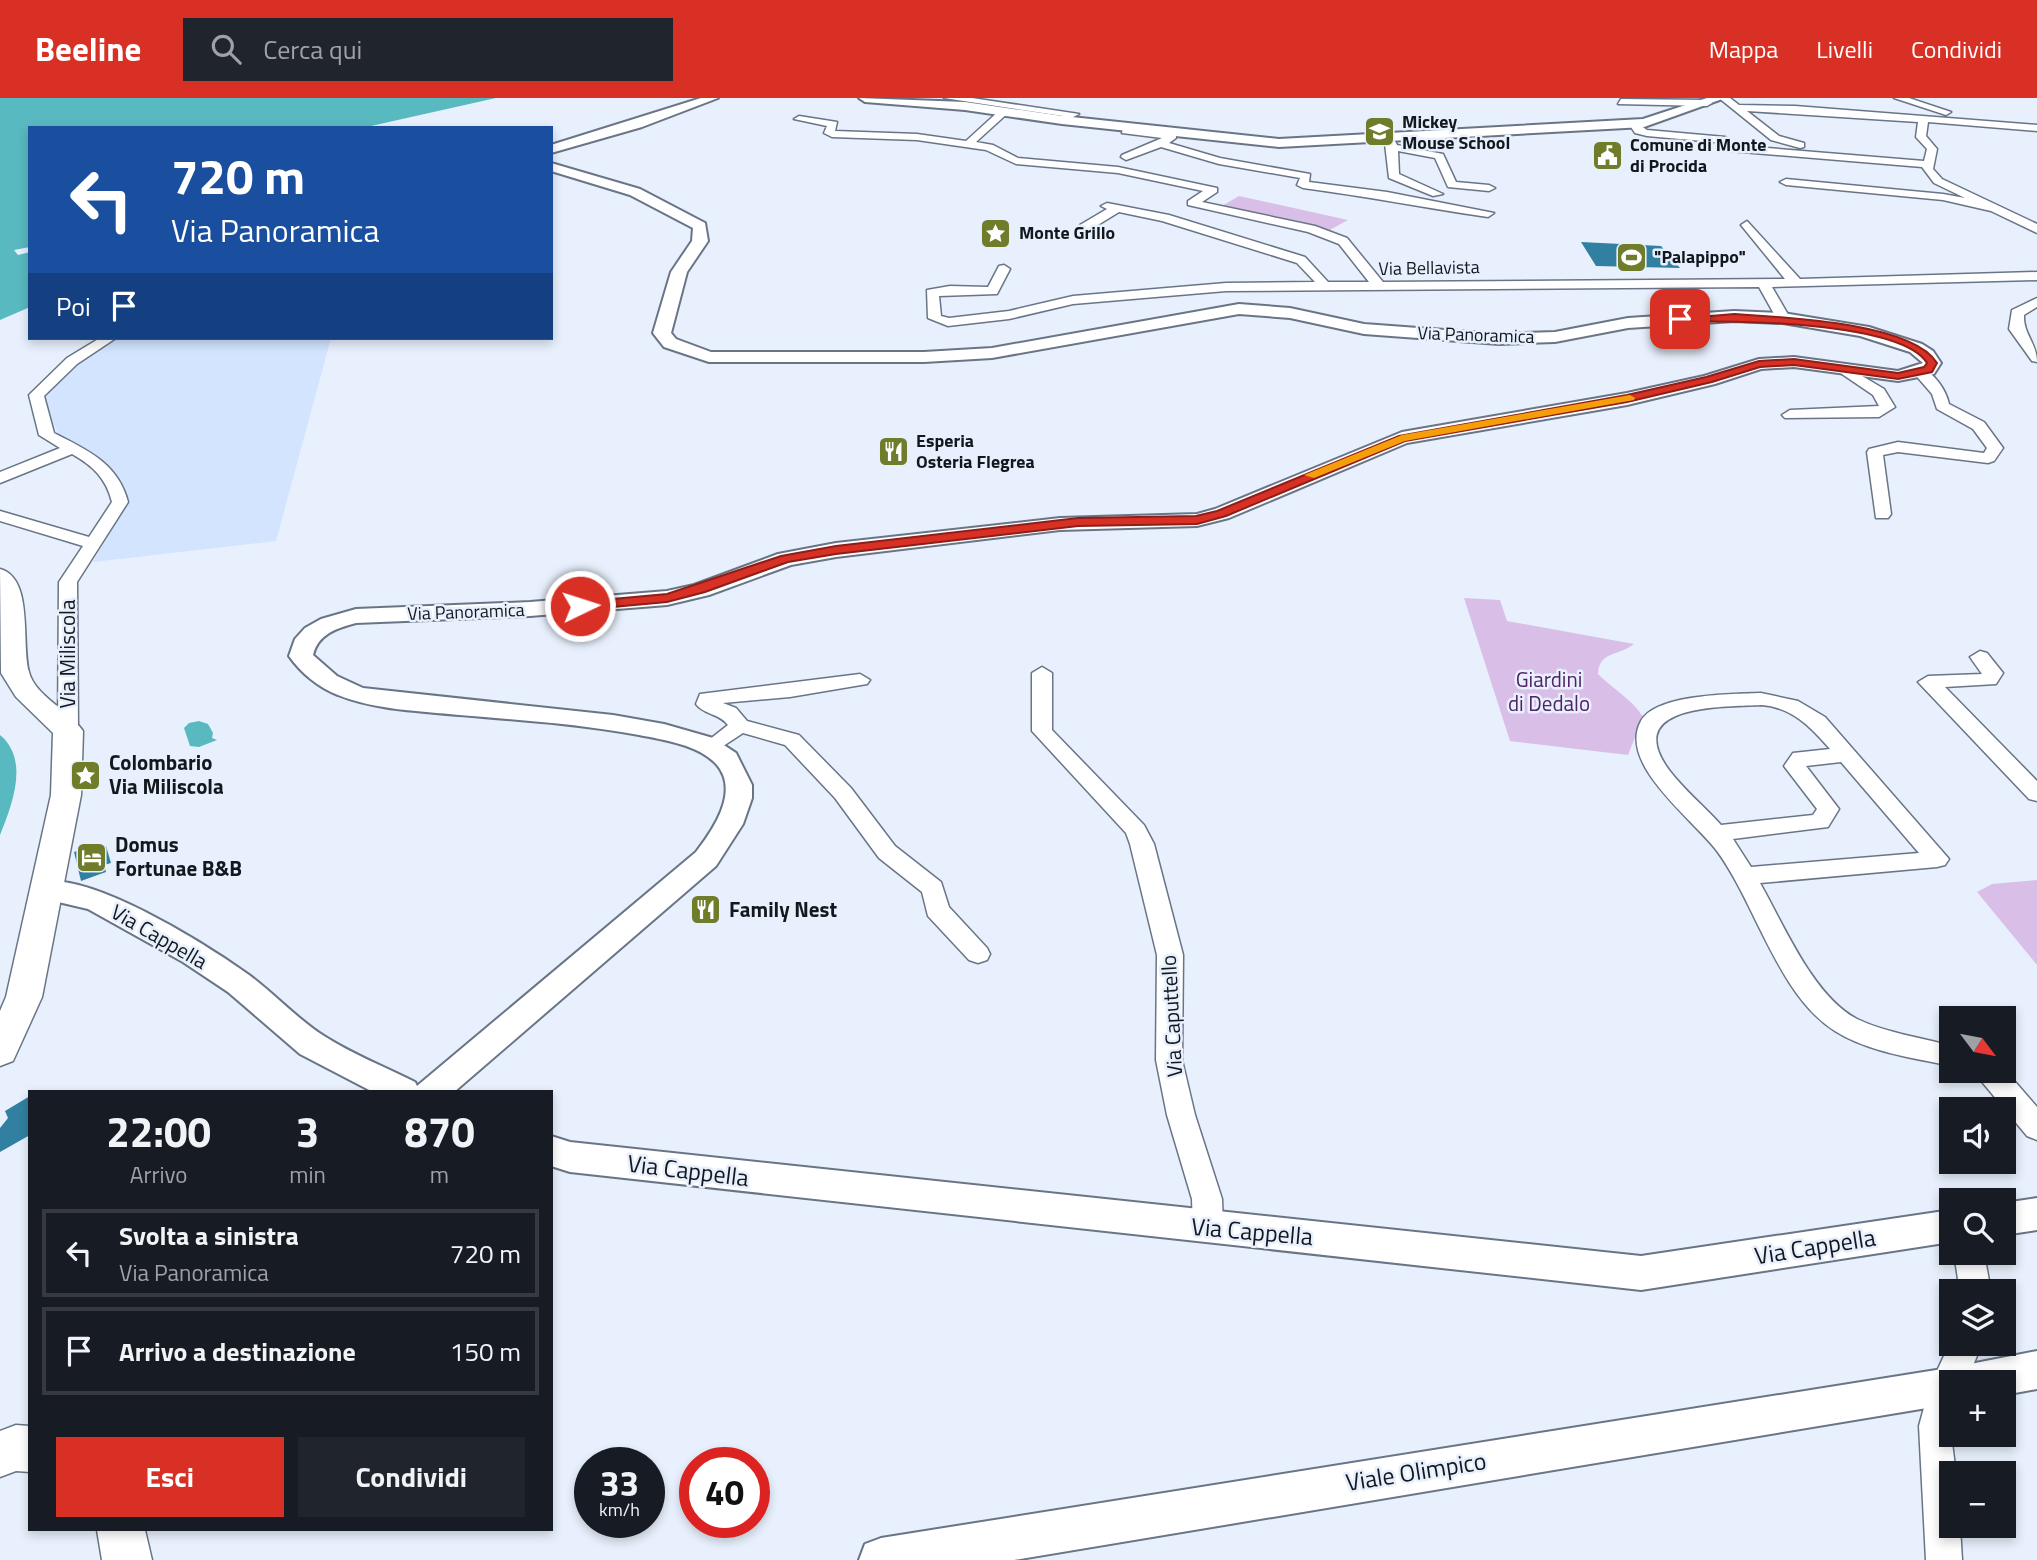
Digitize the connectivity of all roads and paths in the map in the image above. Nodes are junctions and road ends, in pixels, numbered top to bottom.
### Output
1 (712, 98) edge
2 (865, 98) edge
3 (950, 98) edge
4 (1056, 98) edge
5 (1899, 98) edge
6 (1717, 100) edge
7 (1621, 102) dead end
8 (1884, 105) dead end
9 (1013, 107) edge
10 (1045, 108) junction
11 (1739, 110) junction
12 (799, 119) dead end
13 (1062, 120) junction
14 (1942, 122) junction
15 (1634, 124) junction
16 (1922, 124) junction
17 (1128, 128) junction
18 (2037, 128) edge
19 (1390, 142) junction
20 (968, 144) junction
21 (1161, 144) junction
22 (1836, 147) dead end
23 (553, 148) edge
24 (1126, 158) dead end
25 (1926, 164) junction
26 (553, 168) edge
27 (1836, 170) dead end
28 (1915, 179) dead end
29 (1901, 180) dead end
30 (1786, 182) dead end
31 (1952, 187) junction
32 (1489, 188) dead end
33 (1497, 202) dead end
34 (2001, 210) junction
35 (1488, 214) dead end
36 (1747, 225) dead end
37 (1084, 228) dead end
38 (2037, 229) edge
39 (1004, 269) dead end
40 (2037, 276) edge
41 (1796, 283) junction
42 (1763, 284) junction
43 (1324, 286) junction
44 (1379, 286) junction
45 (2037, 302) edge
46 (1783, 318) junction
47 (105, 340) edge
48 (2037, 358) edge
49 (1847, 371) junction
50 (1920, 372) junction
51 (1790, 415) dead end
52 (74, 448) junction
53 (0, 478) edge
54 (1882, 514) dead end
55 (0, 516) edge
56 (95, 544) junction
57 (0, 577) edge
58 (1980, 657) dead end
59 (1042, 673) dead end
60 (860, 680) dead end
61 (740, 726) junction
62 (68, 731) junction
63 (711, 747) junction
64 (1847, 755) junction
65 (2037, 794) edge
66 (1716, 833) junction
67 (1745, 876) junction
68 (47, 890) junction
69 (978, 954) dead end
70 (0, 1051) edge
71 (1939, 1052) edge
72 (2002, 1083) edge
73 (399, 1090) edge
74 (433, 1090) edge
75 (2037, 1128) edge
76 (553, 1152) edge
77 (2037, 1214) edge
78 (2016, 1217) edge
79 (1208, 1228) junction
80 (1939, 1228) edge
81 (2037, 1370) edge
82 (2016, 1374) edge
83 (1939, 1388) edge
84 (1939, 1420) edge
85 (121, 1531) edge
86 (992, 1550) edge
87 (127, 1560) edge
88 (881, 1560) edge
89 (1944, 1560) edge

1 - 23 street
2 - 9 street
3 - 9 street
4 - 10 street
5 - 14 street
6 - 7 street
6 - 11 street
6 - 15 street
8 - 16 street
9 - 10 street
9 - 13 street
9 - 20 street
10 - 13 street
11 - 16 street
11 - 22 street
12 - 20 street
13 - 17 street
14 - 16 street
14 - 18 street
15 - 19 street
15 - 25 street
16 - 25 street
17 - 19 street
17 - 21 street
19 - 32 street
19 - 33 street
20 - 44 street
21 - 24 street
21 - 35 street
25 - 31 street
26 - 46 street, Via Panoramica
27 - 29 street
28 - 31 street
30 - 34 street
31 - 34 street
34 - 38 street
36 - 41 street
37 - 43 street
39 - 43 street, Via Bellavista
40 - 41 street, Via Bellavista
41 - 42 street, Via Bellavista
42 - 44 street, Via Bellavista
42 - 46 street
43 - 44 street, Via Bellavista
45 - 48 street
46 - 50 street, Via Panoramica
47 - 52 street, Via Miliscola
49 - 50 street, Via Panoramica
49 - 51 street
49 - 63 street, Via Panoramica
50 - 54 street
52 - 53 street
52 - 56 street, Via Miliscola
55 - 56 street
56 - 62 street, Via Miliscola
57 - 62 main road
58 - 65 street
59 - 79 street, Via Caputtello
60 - 61 street
61 - 63 street
61 - 69 street
62 - 68 main road, Via Miliscola
63 - 74 street
64 - 66 street
64 - 66 street
64 - 67 street
66 - 67 street
67 - 71 street
68 - 70 main road, Via Miliscola
68 - 73 street, Via Cappella
72 - 75 street
76 - 79 street, Via Cappella
77 - 78 street
79 - 80 street, Via Cappella
81 - 82 street, Viale Olimpico
83 - 86 street, Viale Olimpico
84 - 89 street
85 - 87 main road
86 - 88 street, Viale Olimpico

